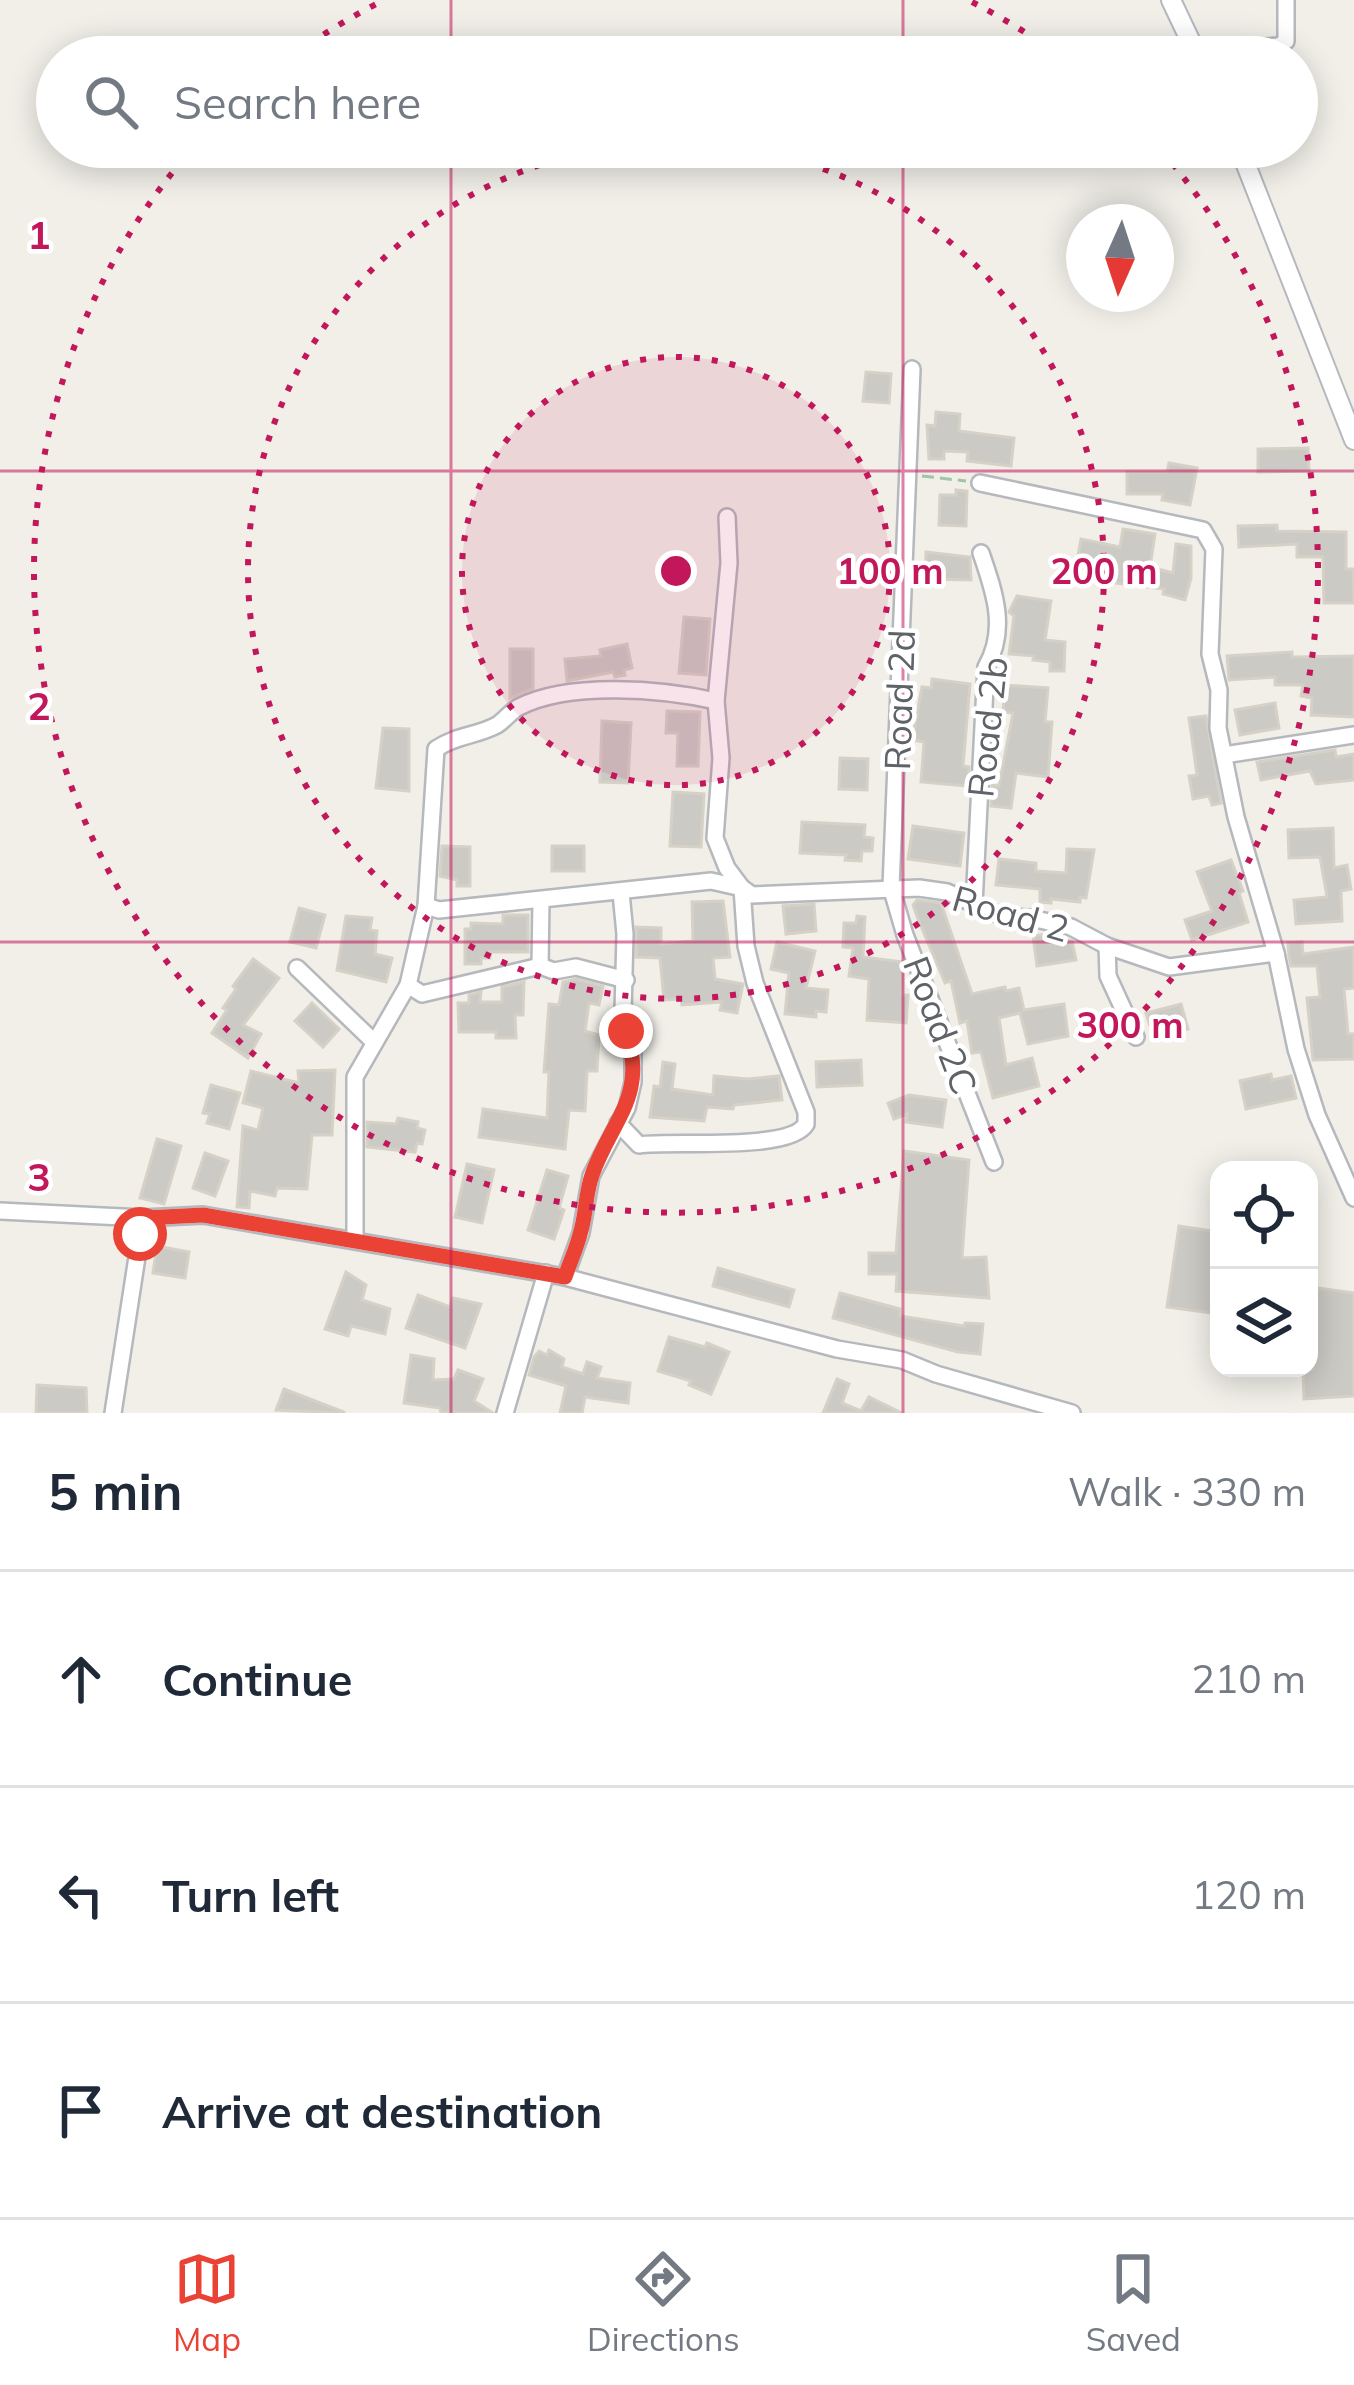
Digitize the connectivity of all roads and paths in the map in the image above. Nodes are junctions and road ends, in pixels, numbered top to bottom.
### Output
1 (1171, 0) edge
2 (1286, 0) edge
3 (1188, 36) edge
4 (1283, 36) edge
5 (1247, 168) edge
6 (912, 369) dead end
7 (1354, 440) edge
8 (908, 475) junction
9 (980, 483) joint
10 (727, 517) dead end
11 (981, 553) dead end
12 (716, 701) junction
13 (1354, 735) edge
14 (1224, 754) junction
15 (891, 887) junction
16 (742, 888) junction
17 (621, 893) junction
18 (541, 899) junction
19 (974, 904) junction
20 (426, 906) junction
21 (1107, 946) junction
22 (1276, 953) junction
23 (540, 966) junction
24 (296, 968) dead end
25 (626, 980) junction
26 (408, 985) junction
27 (1136, 1037) dead end
28 (374, 1042) junction
29 (618, 1123) junction
30 (994, 1162) dead end
31 (1354, 1198) edge
32 (0, 1211) edge
33 (143, 1218) junction
34 (355, 1238) junction
35 (546, 1273) junction
36 (565, 1277) junction
37 (113, 1413) edge
38 (505, 1413) edge
39 (1072, 1413) edge

1 - 3 street
2 - 4 street
5 - 7 street
6 - 8 street, Road 2d
8 - 9 path
8 - 15 street, Road 2d
9 - 14 street
10 - 12 street
11 - 19 street, Road 2b
12 - 16 street
12 - 20 street
13 - 14 street
14 - 22 street
15 - 16 street, Road 2
15 - 19 street, Road 2
15 - 30 street, Road 2C
16 - 17 street, Road 2
16 - 29 street
17 - 18 street, Road 2
17 - 25 street
18 - 20 street, Road 2
18 - 23 street
19 - 21 street, Road 2
20 - 26 street
21 - 22 street, Road 2
21 - 27 street
22 - 31 street
23 - 25 street
23 - 26 street
24 - 28 street
25 - 29 street
26 - 28 street
28 - 34 street
29 - 36 street
32 - 33 street
33 - 34 street
33 - 37 street
34 - 35 street
35 - 36 street
35 - 38 street
36 - 39 street

